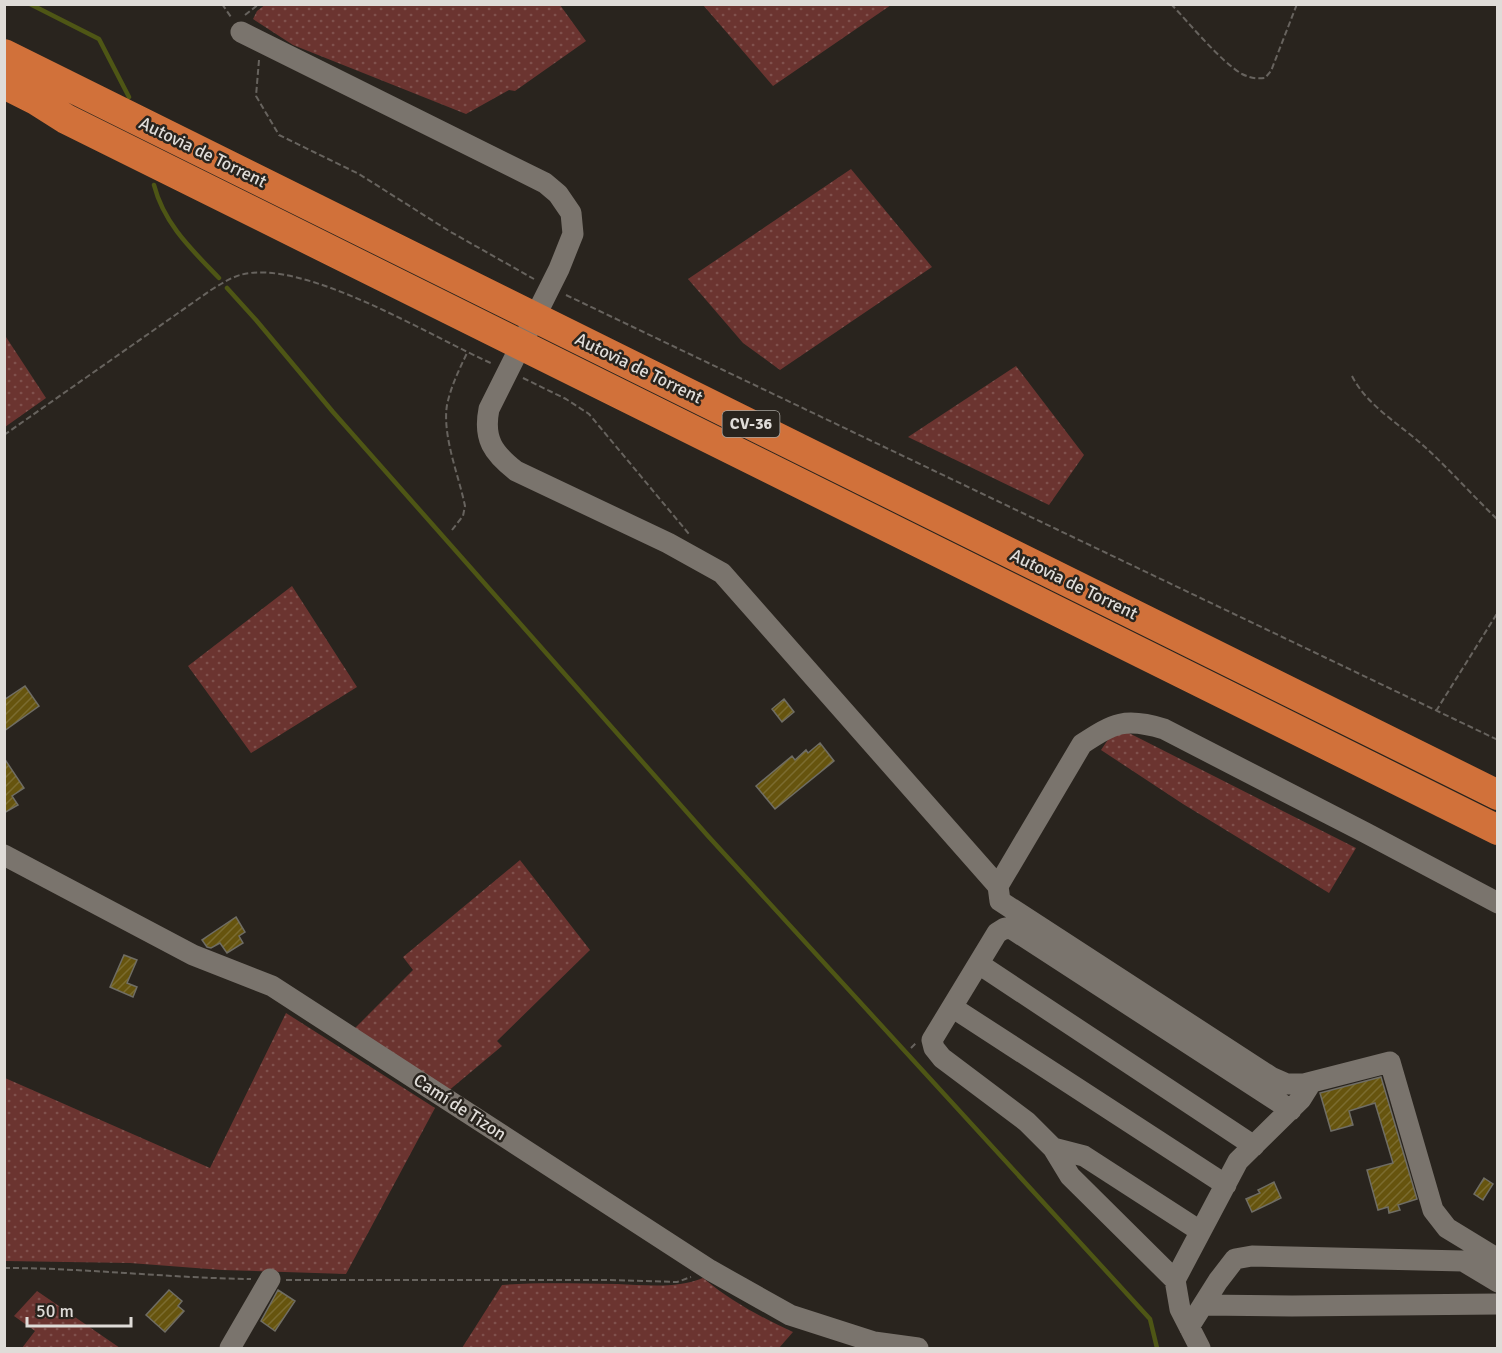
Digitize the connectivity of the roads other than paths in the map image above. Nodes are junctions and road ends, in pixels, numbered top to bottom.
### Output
1 (237, 27) road end
2 (4, 54) edge
3 (4, 84) edge
4 (4, 97) edge
5 (66, 119) junction
6 (1497, 795) edge
7 (1497, 830) edge
8 (4, 855) edge
9 (998, 886) junction
10 (1497, 903) edge
11 (979, 964) junction
12 (952, 1007) junction
13 (1311, 1083) junction
14 (1291, 1110) junction
15 (1254, 1146) junction
16 (1053, 1148) junction
17 (1226, 1185) junction
18 (1200, 1231) junction
19 (1497, 1259) edge
20 (270, 1279) road end
21 (1175, 1280) junction
22 (1497, 1282) edge
23 (1497, 1304) edge
24 (1203, 1305) junction
25 (1189, 1327) junction
26 (230, 1348) edge
27 (918, 1348) edge
28 (1200, 1348) edge

1 - 9 street
2 - 6 highway, Autovia de Torrent / CV-36
3 - 5 highway
4 - 5 highway
5 - 7 highway, Autovia de Torrent / CV-36
8 - 27 street, Camí de Tizon
9 - 10 street
9 - 13 street
11 - 12 street
11 - 14 street
11 - 15 street
12 - 16 street
12 - 17 street
13 - 14 street
13 - 19 street
14 - 15 street
15 - 17 street
16 - 18 street
16 - 21 street
17 - 18 street
18 - 21 street
20 - 26 street
21 - 25 street
22 - 24 street
23 - 24 street
24 - 25 street
25 - 28 street

